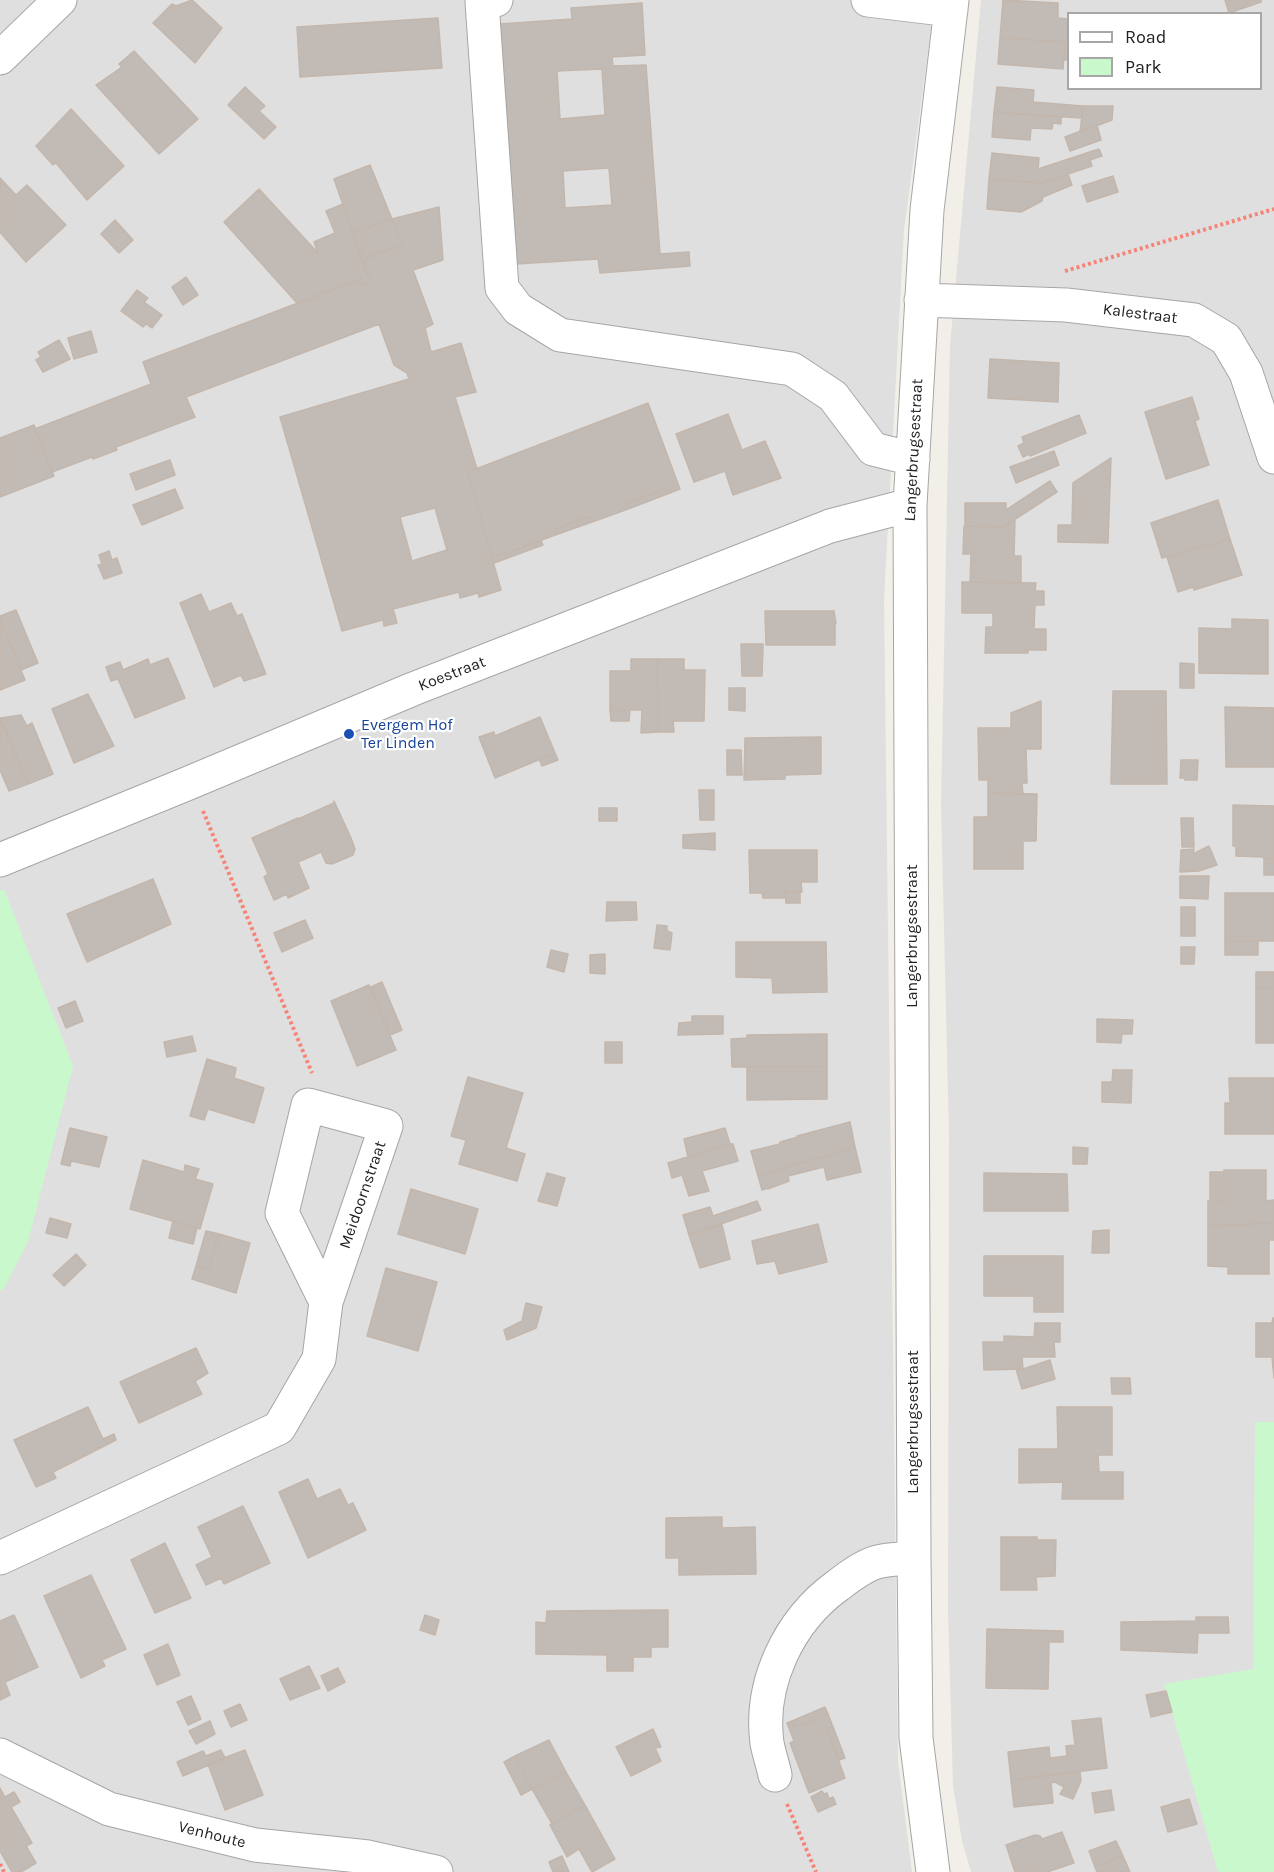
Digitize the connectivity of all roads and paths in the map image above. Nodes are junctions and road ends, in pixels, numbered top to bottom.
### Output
1 (60, 0) edge
2 (496, 0) edge
3 (868, 0) edge
4 (952, 5) edge
5 (0, 58) edge
6 (1274, 209) edge
7 (1065, 271) dead end
8 (921, 300) junction
9 (1274, 457) edge
10 (913, 459) junction
11 (910, 505) junction
12 (191, 783) junction
13 (0, 861) edge
14 (327, 1110) junction
15 (326, 1302) junction
16 (0, 1558) edge
17 (914, 1558) junction
18 (0, 1755) edge
19 (775, 1775) joint
20 (0, 1864) edge
21 (4, 1872) edge
22 (436, 1872) edge
23 (816, 1872) edge
24 (933, 1872) edge

1 - 5 street
2 - 10 street
3 - 4 street
4 - 8 street, Langerbrugsestraat
6 - 7 path
8 - 9 street, Kalestraat
8 - 10 street, Langerbrugsestraat
10 - 11 street, Langerbrugsestraat
11 - 12 street, Koestraat
11 - 17 street, Langerbrugsestraat
12 - 13 street, Koestraat
12 - 14 path
14 - 15 street, Meidoornstraat
14 - 15 street, Meidoornstraat
15 - 16 street, Meidoornstraat
17 - 19 street
17 - 24 street, Langerbrugsestraat
18 - 22 street, Venhoute
19 - 23 path
20 - 21 path

